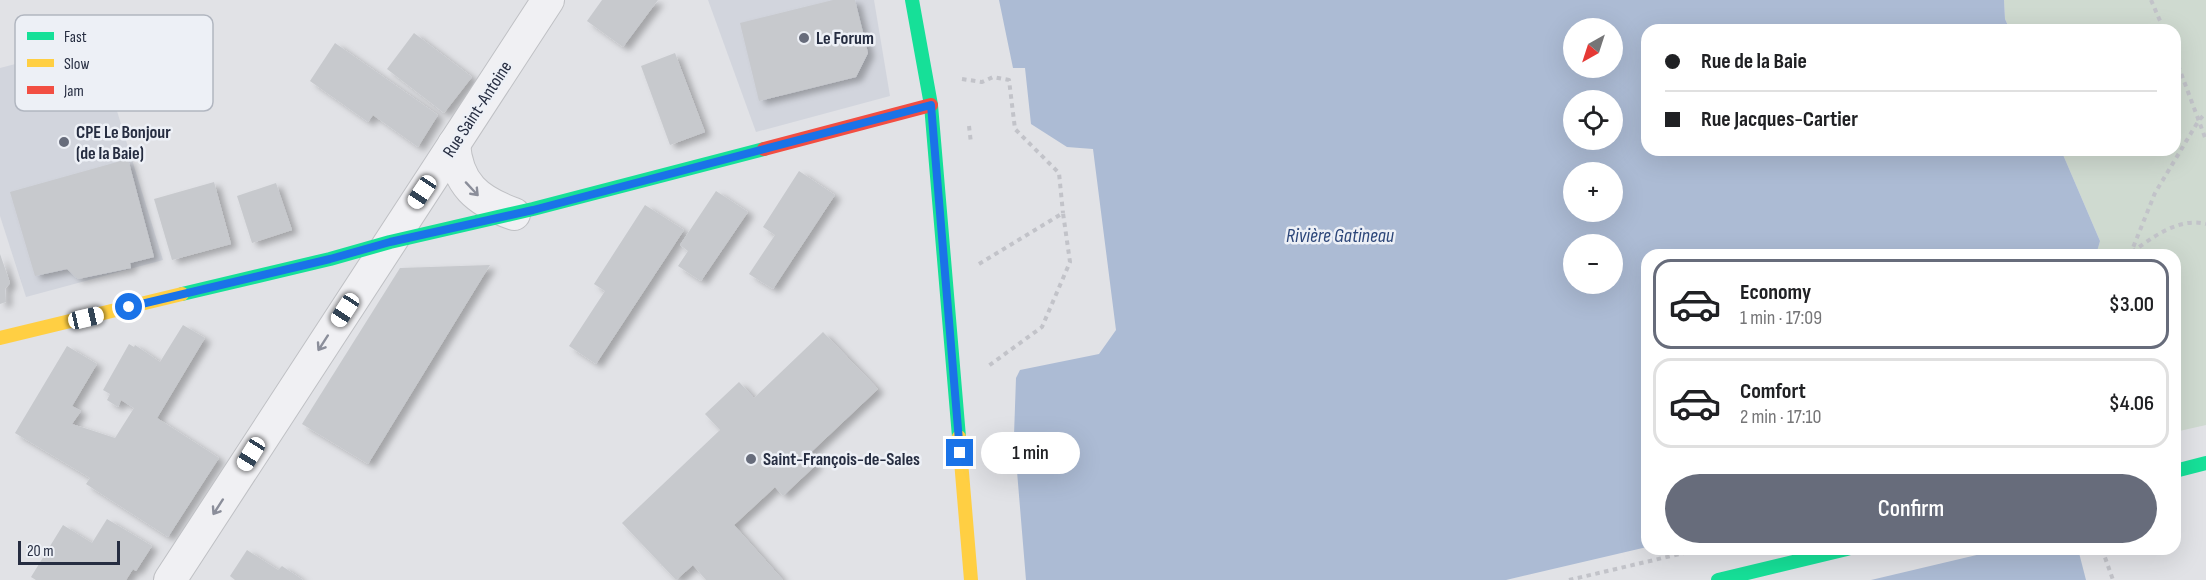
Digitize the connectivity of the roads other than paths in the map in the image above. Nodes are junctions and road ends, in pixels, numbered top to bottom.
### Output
1 (548, 0) edge
2 (912, 0) edge
3 (931, 105) junction
4 (454, 144) junction
5 (514, 214) junction
6 (390, 242) junction
7 (0, 338) edge
8 (2206, 463) edge
9 (2181, 469) edge
10 (1822, 555) edge
11 (170, 580) edge
12 (971, 580) edge
13 (1718, 580) edge

1 - 4 street, Rue Saint-Antoine
2 - 3 street
3 - 5 street
3 - 12 street
4 -> 5 street
4 - 6 street, Rue Saint-Antoine
5 - 6 street
6 - 7 street
6 -> 11 street, Rue Saint-Antoine
8 - 9 street
10 - 13 street

